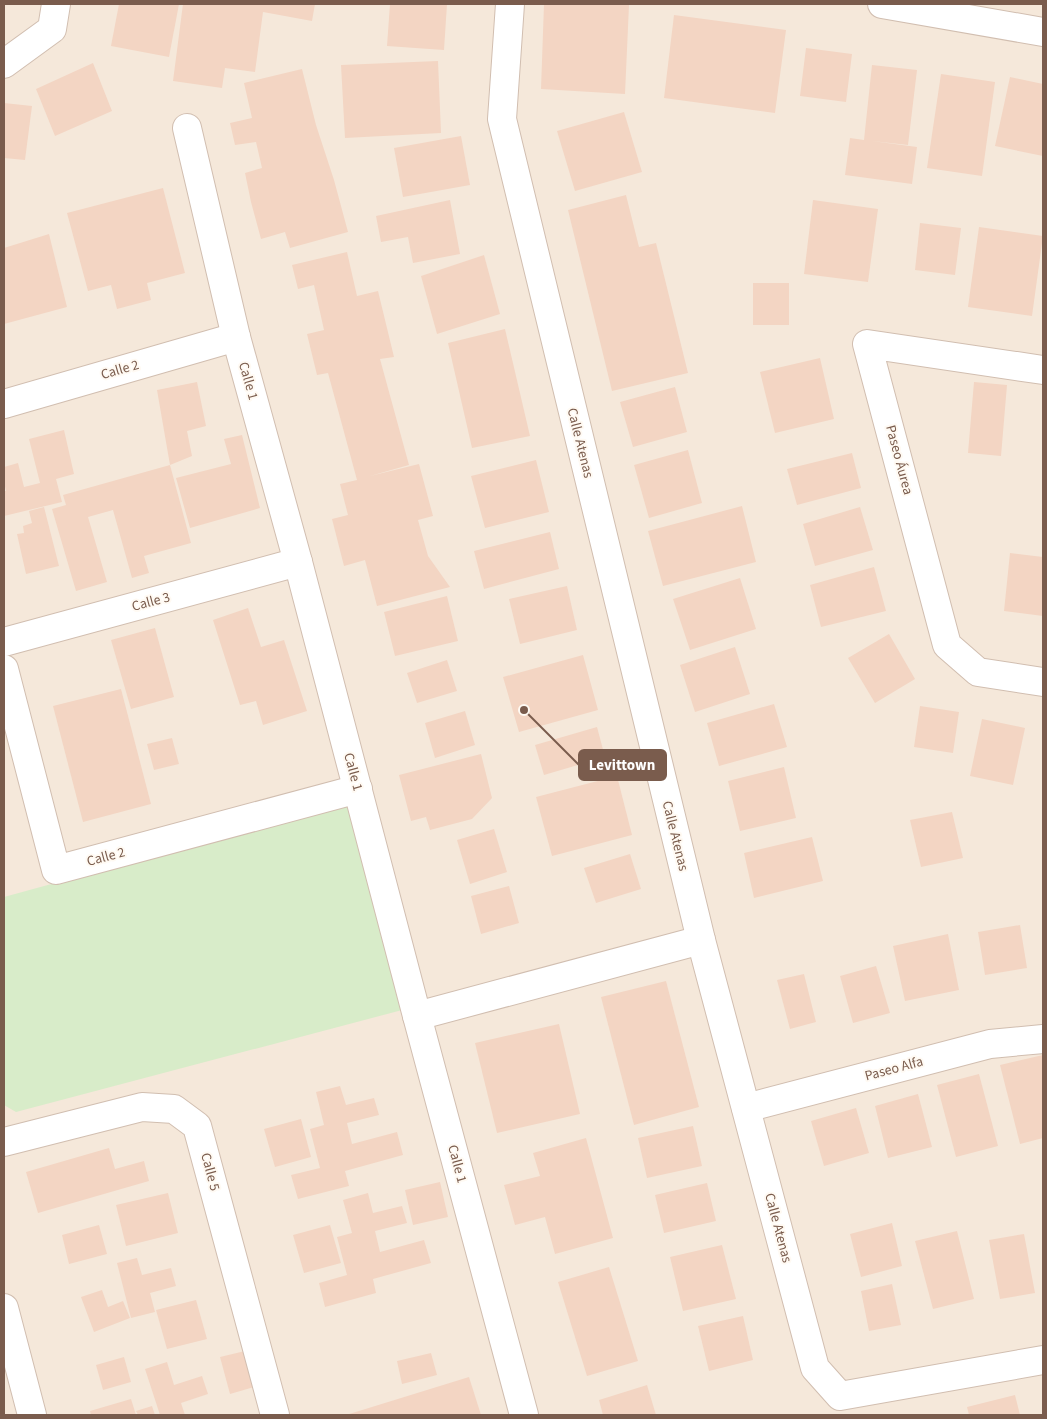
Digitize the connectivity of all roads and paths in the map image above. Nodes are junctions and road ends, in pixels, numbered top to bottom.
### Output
1 (56, 4) edge
2 (510, 4) edge
3 (882, 4) edge
4 (1043, 32) edge
5 (4, 64) edge
6 (187, 128) dead end
7 (236, 337) junction
8 (1043, 370) edge
9 (4, 404) edge
10 (298, 562) junction
11 (4, 642) edge
12 (4, 668) edge
13 (1043, 682) edge
14 (358, 790) junction
15 (701, 940) junction
16 (417, 1016) junction
17 (1043, 1039) edge
18 (746, 1108) junction
19 (4, 1142) edge
20 (4, 1308) edge
21 (1043, 1360) edge
22 (32, 1415) edge
23 (275, 1415) edge
24 (524, 1415) edge

1 - 5 street
2 - 15 street, Calle Atenas
3 - 4 street
6 - 7 street, Calle 1
7 - 9 street, Calle 2
7 - 10 street, Calle 1
8 - 13 street, Paseo Áurea
10 - 11 street, Calle 3
10 - 14 street, Calle 1
12 - 14 street, Calle 2
14 - 16 street, Calle 1
15 - 16 street
15 - 18 street, Calle Atenas
16 - 24 street, Calle 1
17 - 18 street, Paseo Alfa
18 - 21 street, Calle Atenas
19 - 23 street, Calle 5
20 - 22 street

